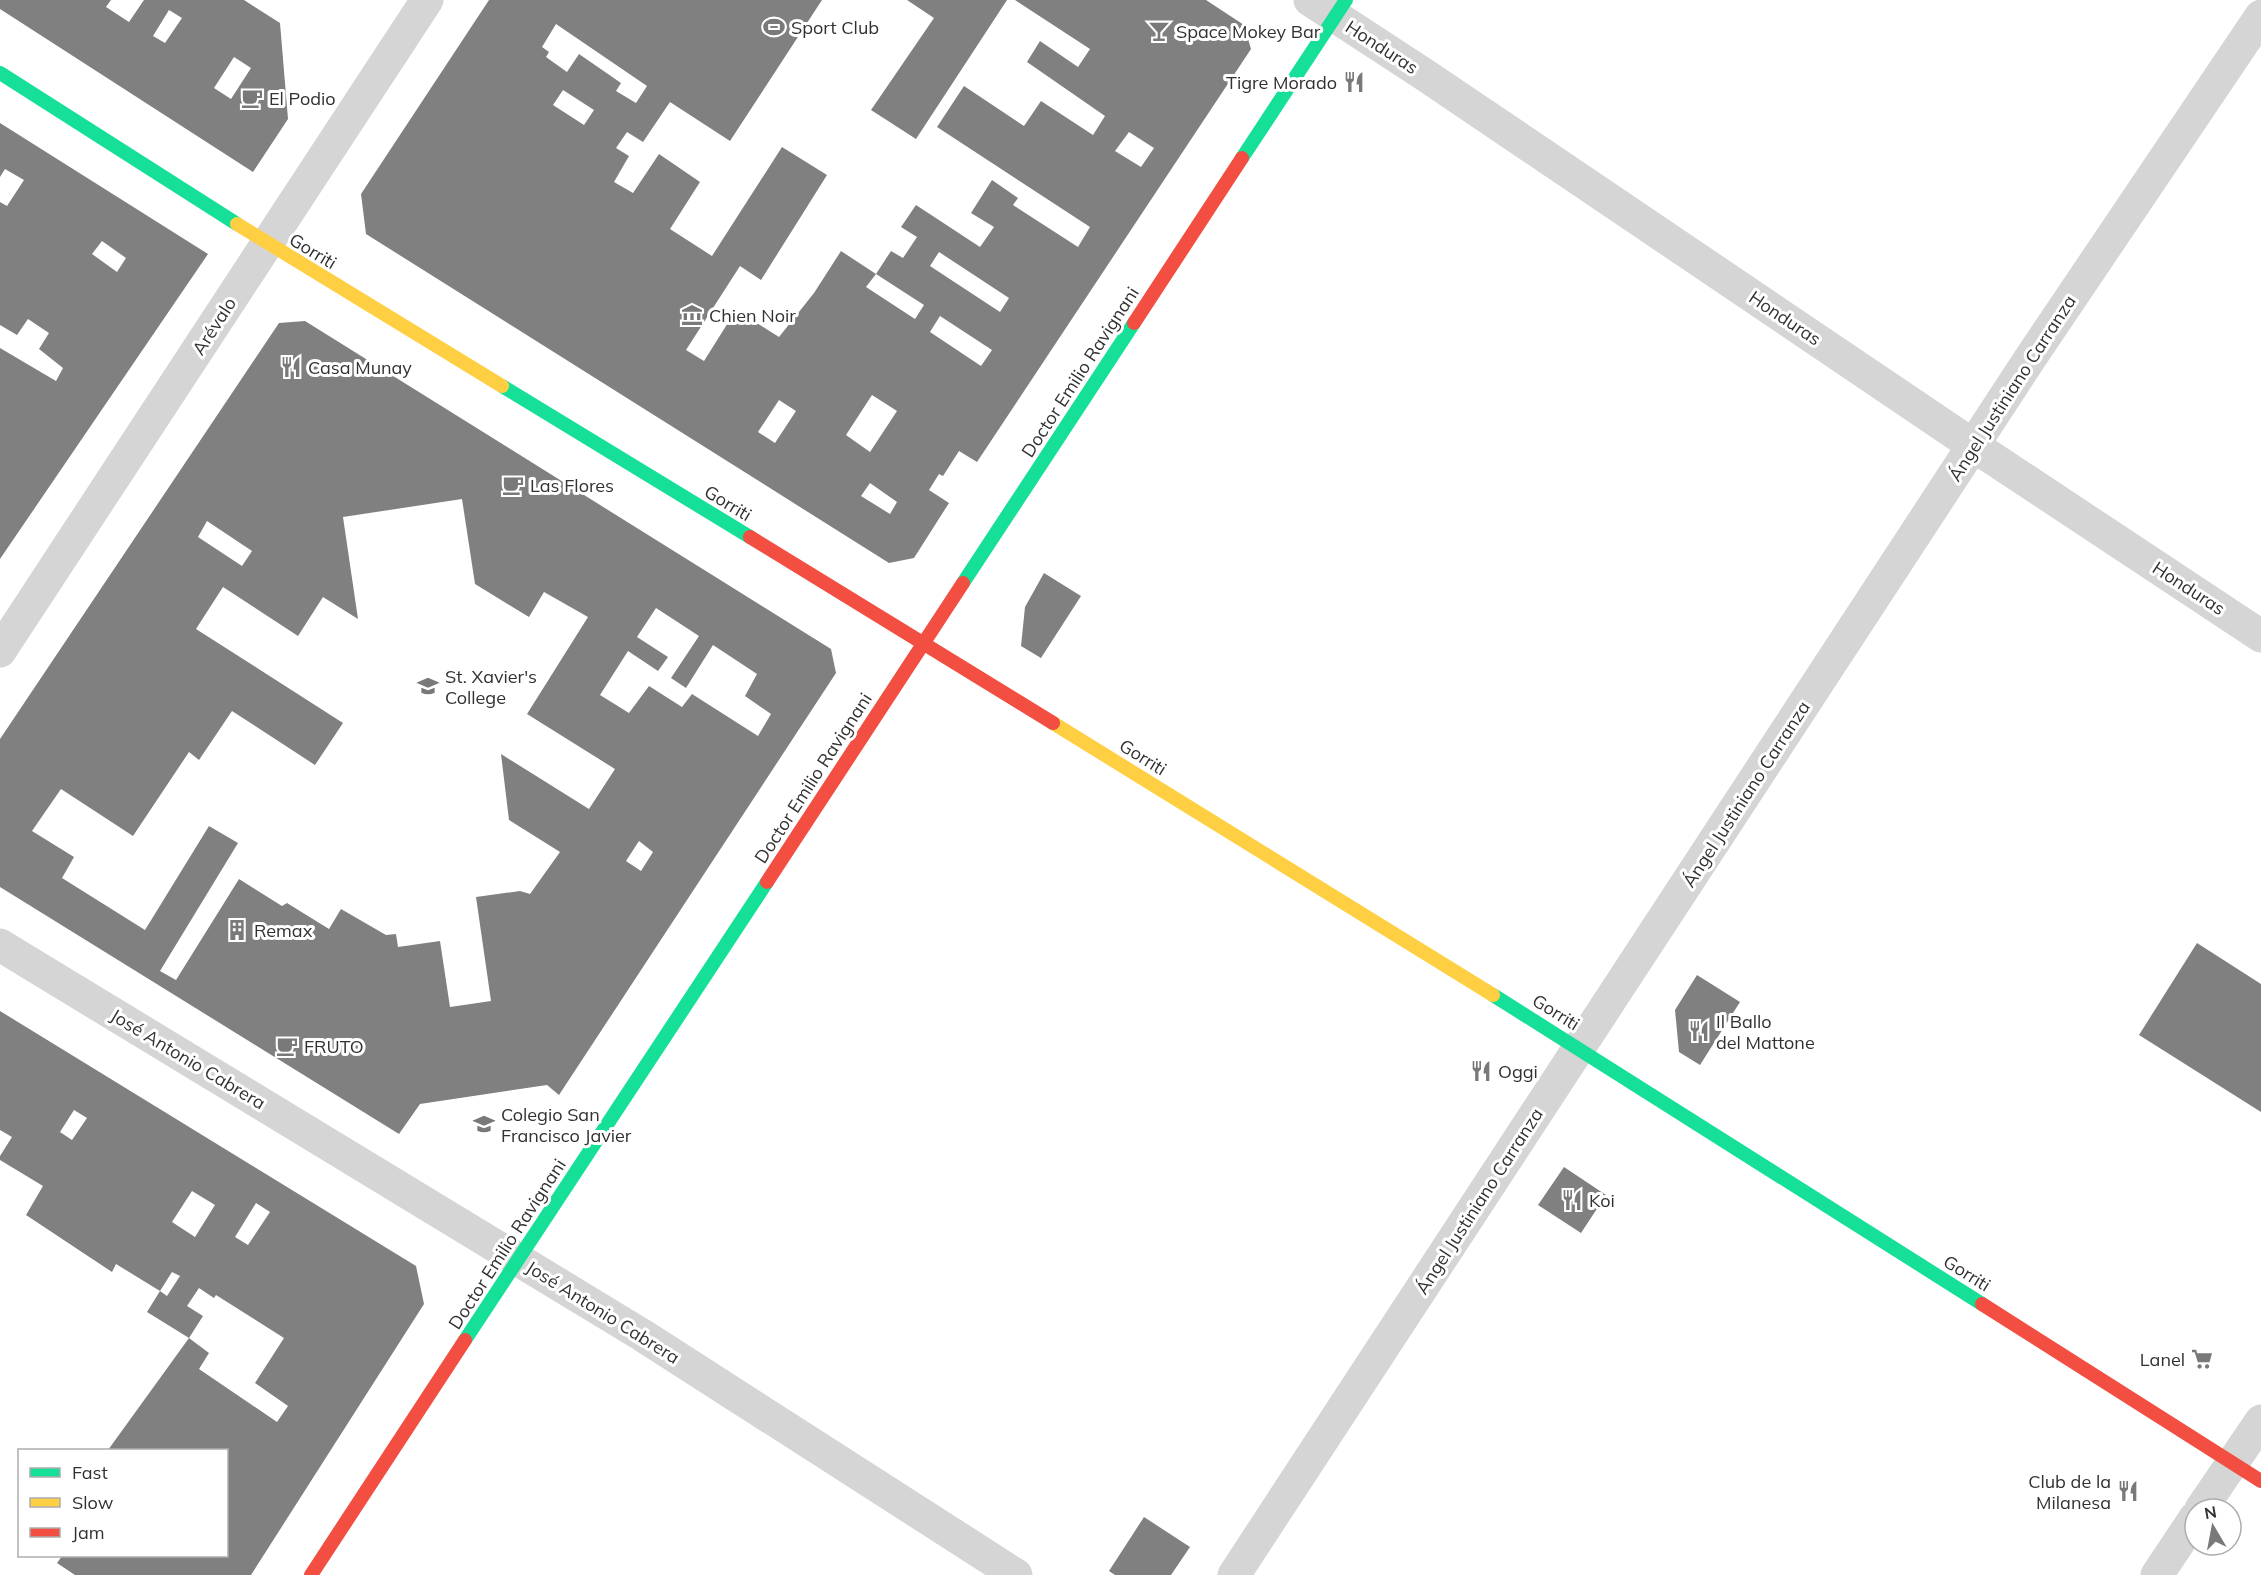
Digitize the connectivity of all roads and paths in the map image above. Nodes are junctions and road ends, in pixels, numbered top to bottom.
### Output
1 (427, 0) edge
2 (1330, 5) edge
3 (2261, 16) edge
4 (0, 73) edge
5 (268, 244) junction
6 (1974, 446) junction
7 (2261, 636) edge
8 (924, 643) junction
9 (0, 651) edge
10 (0, 945) edge
11 (1579, 1048) junction
12 (518, 1259) junction
13 (2261, 1420) edge
14 (2232, 1463) junction
15 (2261, 1481) edge
16 (2209, 1497) edge
17 (2183, 1536) edge
18 (311, 1575) edge
19 (1016, 1575) edge
20 (1234, 1575) edge
21 (2157, 1575) edge

1 - 5 street, Arévalo
2 - 6 street, Honduras
2 - 8 street, Doctor Emilio Ravignani
3 - 6 street, Ángel Justiniano Carranza
4 - 5 street, Gorriti
5 - 8 street, Gorriti
5 - 9 street, Arévalo
6 - 7 street, Honduras
6 - 11 street, Ángel Justiniano Carranza
8 - 11 street, Gorriti
8 - 12 street, Doctor Emilio Ravignani
10 - 12 street, José Antonio Cabrera
11 - 14 street, Gorriti
11 - 20 street, Ángel Justiniano Carranza
12 - 18 street, Doctor Emilio Ravignani
12 - 19 street, José Antonio Cabrera
13 - 14 street
14 - 15 street, Gorriti
14 - 16 street
17 - 21 street

